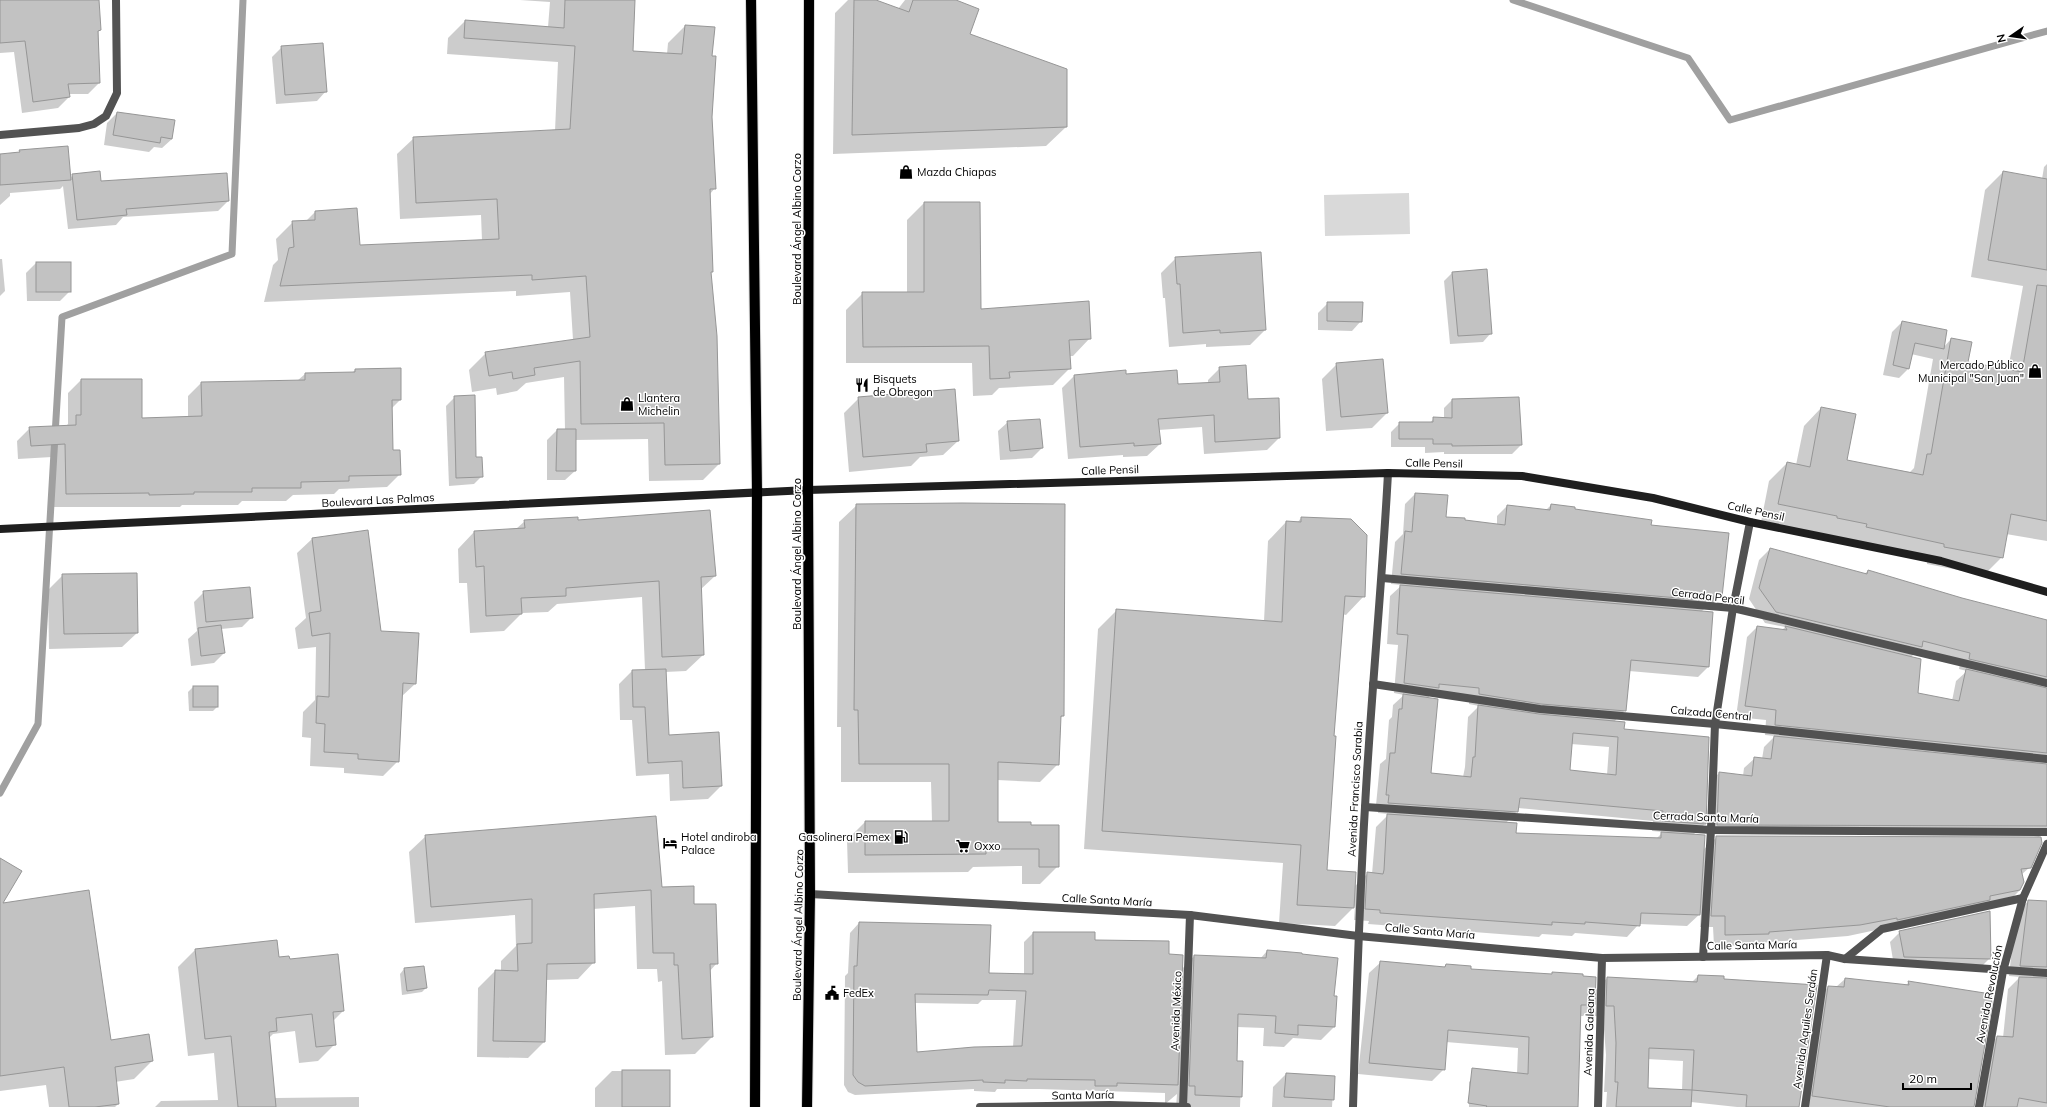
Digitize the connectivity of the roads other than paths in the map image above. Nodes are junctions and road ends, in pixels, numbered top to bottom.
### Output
1 (116, 0) edge
2 (752, 0) edge
3 (809, 0) edge
4 (0, 135) edge
5 (1388, 473) junction
6 (808, 490) junction
7 (757, 492) junction
8 (1750, 522) junction
9 (0, 529) edge
10 (1382, 578) junction
11 (2047, 592) edge
12 (1733, 608) junction
13 (2047, 683) edge
14 (1373, 684) junction
15 (1715, 724) junction
16 (2047, 759) edge
17 (1365, 807) junction
18 (1711, 830) junction
19 (2047, 832) edge
20 (2047, 844) edge
21 (810, 894) junction
22 (2023, 898) junction
23 (1190, 916) junction
24 (1358, 936) junction
25 (1827, 955) junction
26 (1703, 957) junction
27 (1602, 958) junction
28 (1845, 959) junction
29 (2003, 971) junction
30 (2047, 974) edge
31 (1110, 1106) edge
32 (755, 1107) edge
33 (807, 1107) edge
34 (980, 1107) edge
35 (1183, 1107) edge
36 (1187, 1107) edge
37 (1353, 1107) edge
38 (1598, 1107) edge
39 (1805, 1107) edge
40 (1979, 1107) edge

1 - 4 street
2 - 7 main road
3 - 6 main road, Boulevard Ángel Albino Corzo
5 - 6 main road, Calle Pensil
5 - 8 main road, Calle Pensil
5 - 10 street, Avenida Francisco Sarabia
6 - 7 main road, Calle Pensil
6 - 21 main road, Boulevard Ángel Albino Corzo
7 - 9 main road, Boulevard Las Palmas
7 - 32 main road
8 - 11 main road, Calle Pensil
8 - 12 street
10 - 12 street, Cerrada Pencil
10 - 14 street, Avenida Francisco Sarabia
12 - 13 street, Cerrada Pencil
12 - 15 street
14 - 15 street, Calzada Central
14 - 17 street, Avenida Francisco Sarabia
15 - 16 street, Calzada Central
15 - 18 street
17 - 18 street, Cerrada Santa María
17 - 24 street, Avenida Francisco Sarabia
18 - 19 street, Cerrada Santa María
18 - 26 street
20 - 22 street, Avenida Revolución
21 - 23 street, Calle Santa María
21 - 33 main road, Boulevard Ángel Albino Corzo
22 - 28 street
22 - 29 street, Avenida Revolución
23 - 24 street, Calle Santa María
23 - 35 street, Avenida México
24 - 27 street, Calle Santa María
24 - 37 street, Avenida Francisco Sarabia
25 - 26 street, Calle Santa María
25 - 28 street, Calle Santa María
25 - 39 street, Avenida Aquiles Serdán
26 - 27 street, Calle Santa María
27 - 38 street, Avenida Galeana
28 - 29 street, Calle Santa María
29 - 30 street, Calle Santa María
29 - 40 street, Avenida Revolución
31 - 34 street, Santa María
31 - 35 street, Santa María
35 - 36 street, Santa María

